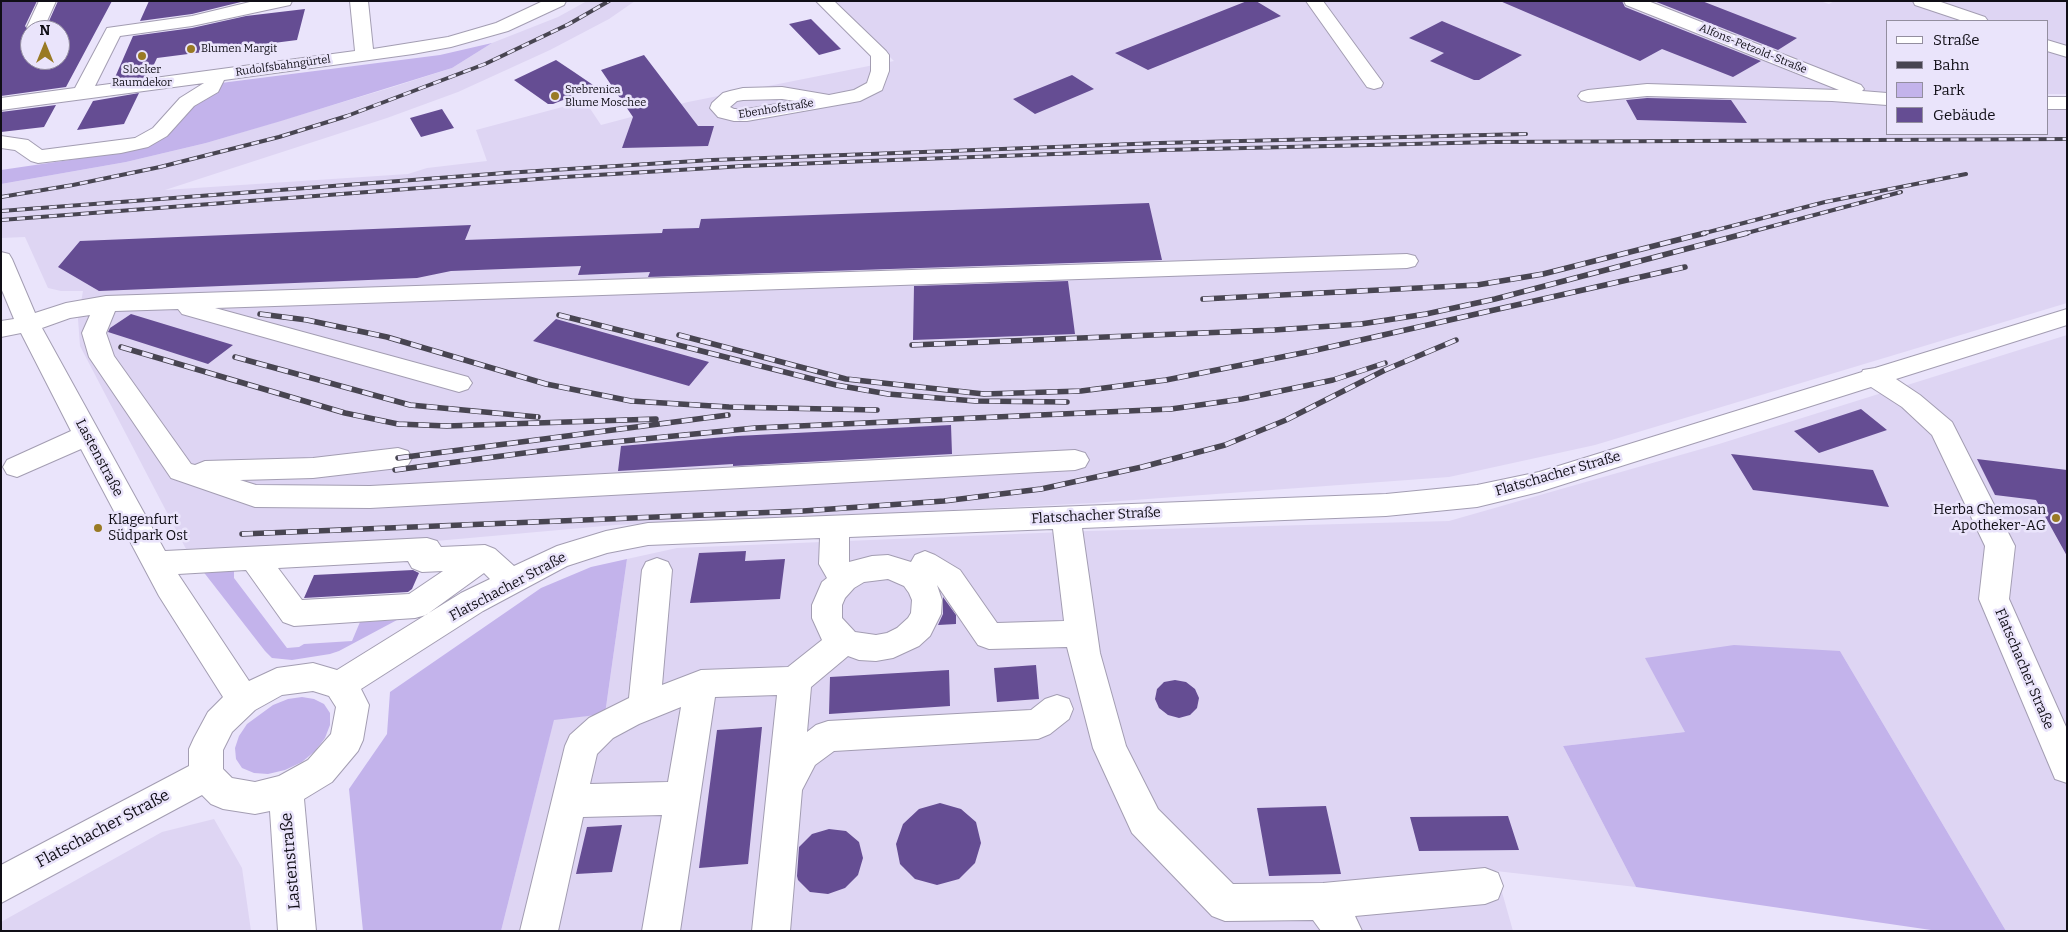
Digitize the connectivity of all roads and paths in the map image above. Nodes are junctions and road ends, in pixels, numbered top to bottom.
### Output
1 (48, 1) edge
2 (284, 1) edge
3 (359, 1) edge
4 (558, 1) edge
5 (824, 1) edge
6 (1314, 1) edge
7 (1632, 1) edge
8 (1920, 1) edge
9 (39, 20) edge
10 (1975, 20) edge
11 (2048, 45) edge
12 (2067, 52) edge
13 (364, 55) junction
14 (282, 66) junction
15 (216, 75) junction
16 (1374, 83) dead end
17 (86, 84) junction
18 (1588, 96) dead end
19 (1880, 98) edge
20 (827, 100) dead end
21 (2048, 103) edge
22 (2067, 103) edge
23 (1, 104) edge
24 (1, 142) edge
25 (1, 259) edge
26 (1407, 261) dead end
27 (165, 302) junction
28 (106, 304) junction
29 (2067, 317) edge
30 (28, 324) junction
31 (1, 329) edge
32 (1872, 376) junction
33 (460, 383) dead end
34 (87, 435) junction
35 (1075, 460) dead end
36 (397, 464) dead end
37 (17, 467) dead end
38 (181, 471) junction
39 (1066, 517) junction
40 (925, 523) junction
41 (836, 527) junction
42 (485, 557) junction
43 (254, 558) junction
44 (156, 563) junction
45 (657, 570) dead end
46 (920, 570) junction
47 (843, 580) junction
48 (511, 582) junction
49 (1080, 634) junction
50 (844, 641) junction
51 (795, 681) junction
52 (701, 684) junction
53 (340, 685) junction
54 (243, 700) junction
55 (644, 708) junction
56 (1057, 709) dead end
57 (2067, 768) edge
58 (206, 775) junction
59 (784, 790) junction
60 (286, 791) junction
61 (683, 798) junction
62 (569, 801) junction
63 (1, 885) edge
64 (1485, 886) dead end
65 (1333, 916) edge
66 (297, 931) edge
67 (539, 931) edge
68 (661, 931) edge
69 (771, 931) edge

1 - 9 street
2 - 17 street
3 - 13 street
4 - 13 street, Rudolfsbahngürtel
5 - 20 street, Ebenhofstraße
6 - 16 street
7 - 19 street, Alfons-Petzold-Straße
8 - 10 street
11 - 12 street
13 - 14 street, Rudolfsbahngürtel
14 - 15 street, Rudolfsbahngürtel
14 - 17 street
15 - 17 street, Rudolfsbahngürtel
15 - 24 street
17 - 23 street, Rudolfsbahngürtel
18 - 19 street
21 - 22 street
25 - 30 street, Lastenstraße
26 - 27 street
27 - 28 street
27 - 33 street
28 - 30 street
28 - 38 street
29 - 32 street, Flatschacher Straße
30 - 31 street
30 - 34 street, Lastenstraße
32 - 39 street, Flatschacher Straße
32 - 57 street, Flatschacher Straße
34 - 37 street
34 - 44 street, Lastenstraße
35 - 38 street
36 - 38 street
39 - 40 street, Flatschacher Straße
39 - 49 street
40 - 41 street, Flatschacher Straße
40 - 46 street
41 - 47 street
41 - 48 street, Flatschacher Straße
42 - 43 street
42 - 43 street
42 - 48 street
43 - 44 street
44 - 54 street, Lastenstraße
45 - 55 street
46 - 47 street
46 - 49 street
46 - 50 street
47 - 50 street
48 - 53 street, Flatschacher Straße
49 - 65 street
50 - 51 street
51 - 52 street
51 - 59 street
52 - 55 street
52 - 61 street
53 - 54 street
53 - 60 street
54 - 58 street
55 - 62 street
56 - 59 street
58 - 60 street
58 - 63 street, Flatschacher Straße
59 - 69 street
60 - 66 street, Lastenstraße
61 - 62 street
61 - 68 street
62 - 67 street
64 - 65 street

